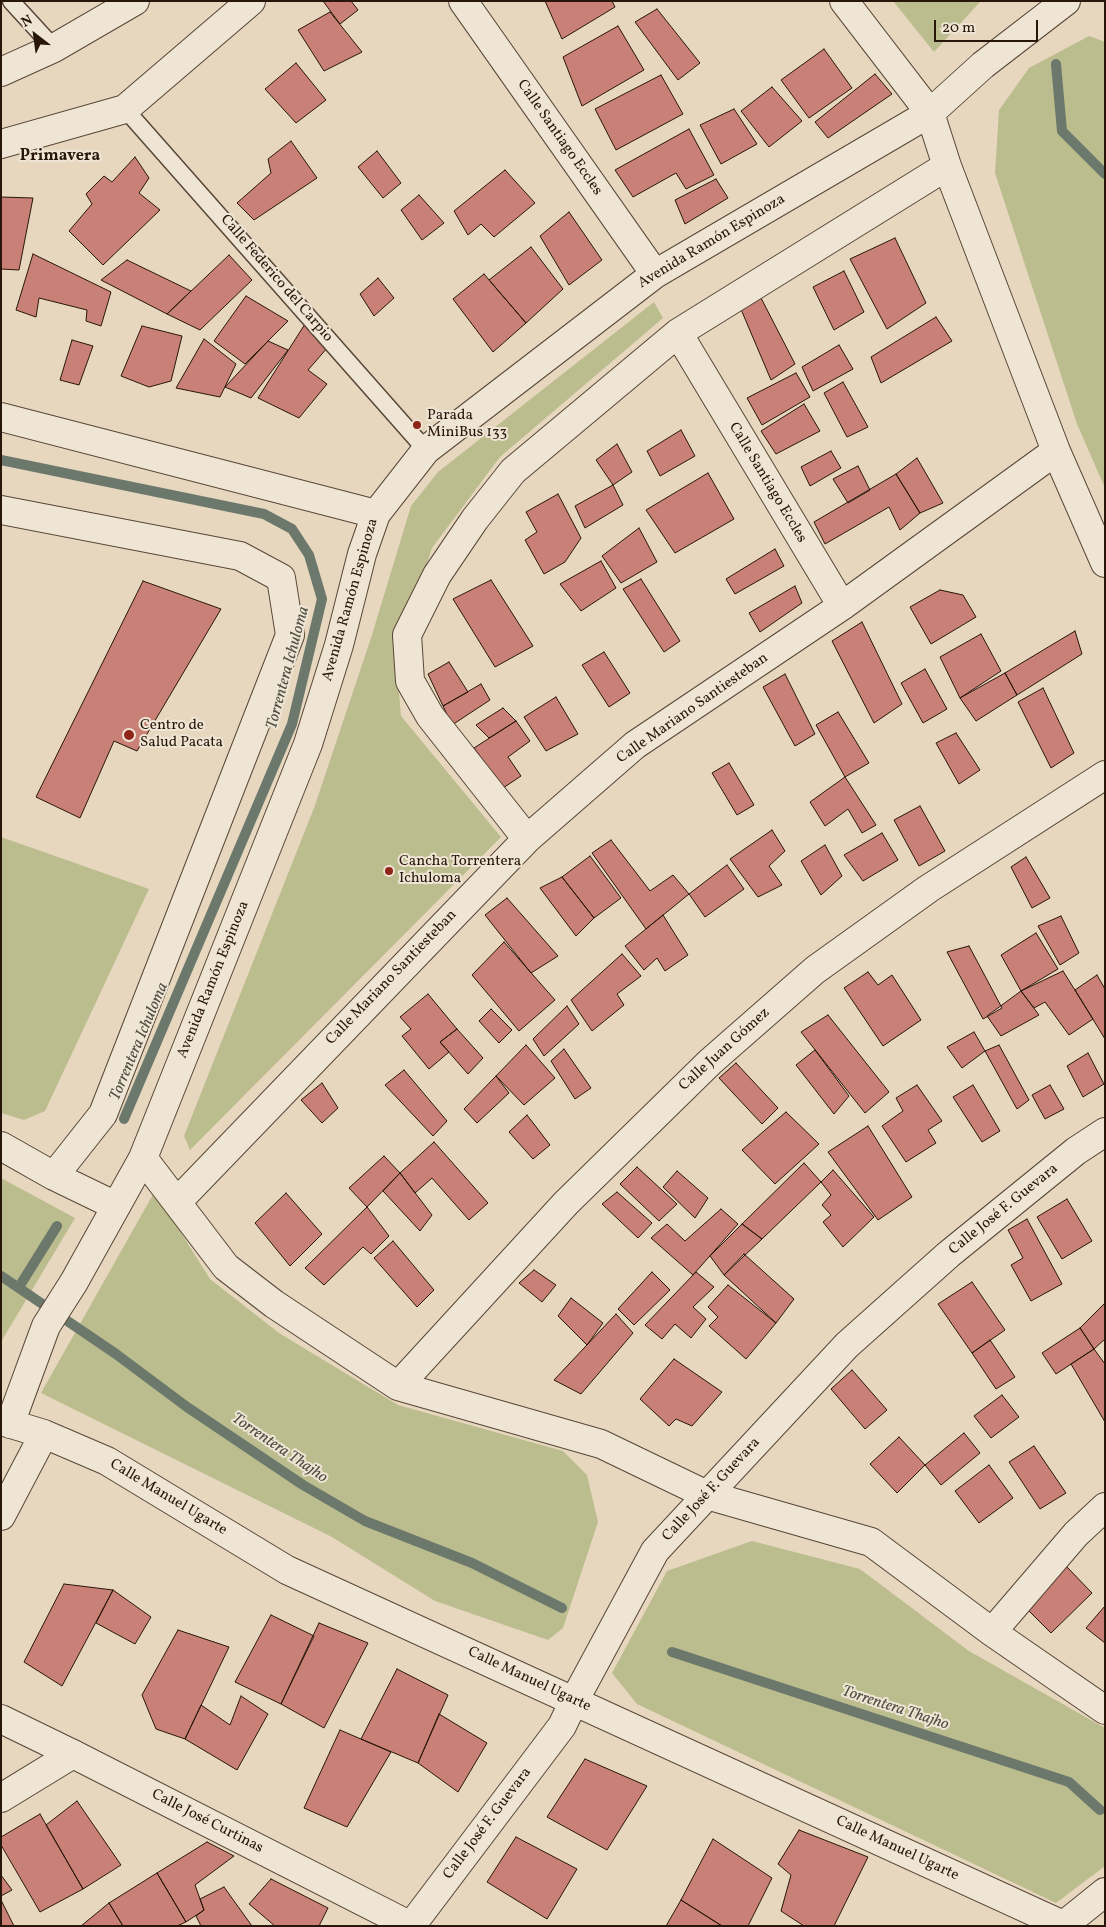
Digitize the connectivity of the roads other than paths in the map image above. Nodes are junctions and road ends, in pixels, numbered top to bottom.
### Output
1 (11, 1) edge
2 (135, 1) edge
3 (251, 1) edge
4 (463, 1) edge
5 (844, 1) edge
6 (1066, 1) edge
7 (54, 48) junction
8 (1, 72) edge
9 (125, 109) junction
10 (930, 113) junction
11 (1, 144) edge
12 (947, 166) junction
13 (655, 274) junction
14 (678, 333) junction
15 (1, 416) edge
16 (426, 450) junction
17 (1056, 451) junction
18 (1, 510) edge
19 (376, 514) junction
20 (1105, 563) edge
21 (842, 606) junction
22 (1105, 775) edge
23 (527, 839) junction
24 (1105, 1132) edge
25 (1, 1146) edge
26 (143, 1158) junction
27 (54, 1176) junction
28 (177, 1202) junction
29 (116, 1206) junction
30 (398, 1386) junction
31 (6, 1423) edge
32 (44, 1434) junction
33 (707, 1495) junction
34 (1105, 1507) edge
35 (1, 1516) edge
36 (992, 1632) junction
37 (574, 1701) junction
38 (1105, 1710) edge
39 (1, 1719) edge
40 (73, 1754) junction
41 (1, 1798) edge
42 (1105, 1892) edge
43 (1025, 1919) edge
44 (1064, 1925) edge
45 (411, 1926) edge

1 - 7 lane
2 - 7 street
3 - 9 street
4 - 13 street, Calle Santiago Eccles
5 - 10 street
6 - 10 street, Avenida Ramón Espinoza
7 - 8 street
9 - 11 street
9 - 16 lane, Calle Federico del Carpio
10 - 12 street
10 - 13 street, Avenida Ramón Espinoza
12 - 14 street
12 - 17 street
13 - 16 street, Avenida Ramón Espinoza
14 - 21 street, Calle Santiago Eccles
14 - 23 street
15 - 19 street
16 - 19 street, Avenida Ramón Espinoza
17 - 20 street
17 - 21 street, Calle Mariano Santiesteban
18 - 27 street
19 - 26 street, Avenida Ramón Espinoza
21 - 23 street, Calle Mariano Santiesteban
22 - 30 street, Calle Juan Gómez
23 - 28 street, Calle Mariano Santiesteban
24 - 33 street, Calle José F. Guevara
25 - 27 street
26 - 28 street
26 - 29 street, Avenida Ramón Espinoza
27 - 29 street
28 - 30 street
29 - 31 street, Avenida Ramón Espinoza
30 - 33 street
31 - 32 street, Calle Manuel Ugarte
32 - 35 street
32 - 37 street, Calle Manuel Ugarte
33 - 36 street
33 - 37 street, Calle José F. Guevara
34 - 36 street
36 - 38 street
37 - 43 street, Calle Manuel Ugarte
37 - 45 street, Calle José F. Guevara
39 - 40 street, Calle José Curtinas
40 - 41 street
40 - 45 street, Calle José Curtinas
42 - 44 street
43 - 44 street, Calle Manuel Ugarte

